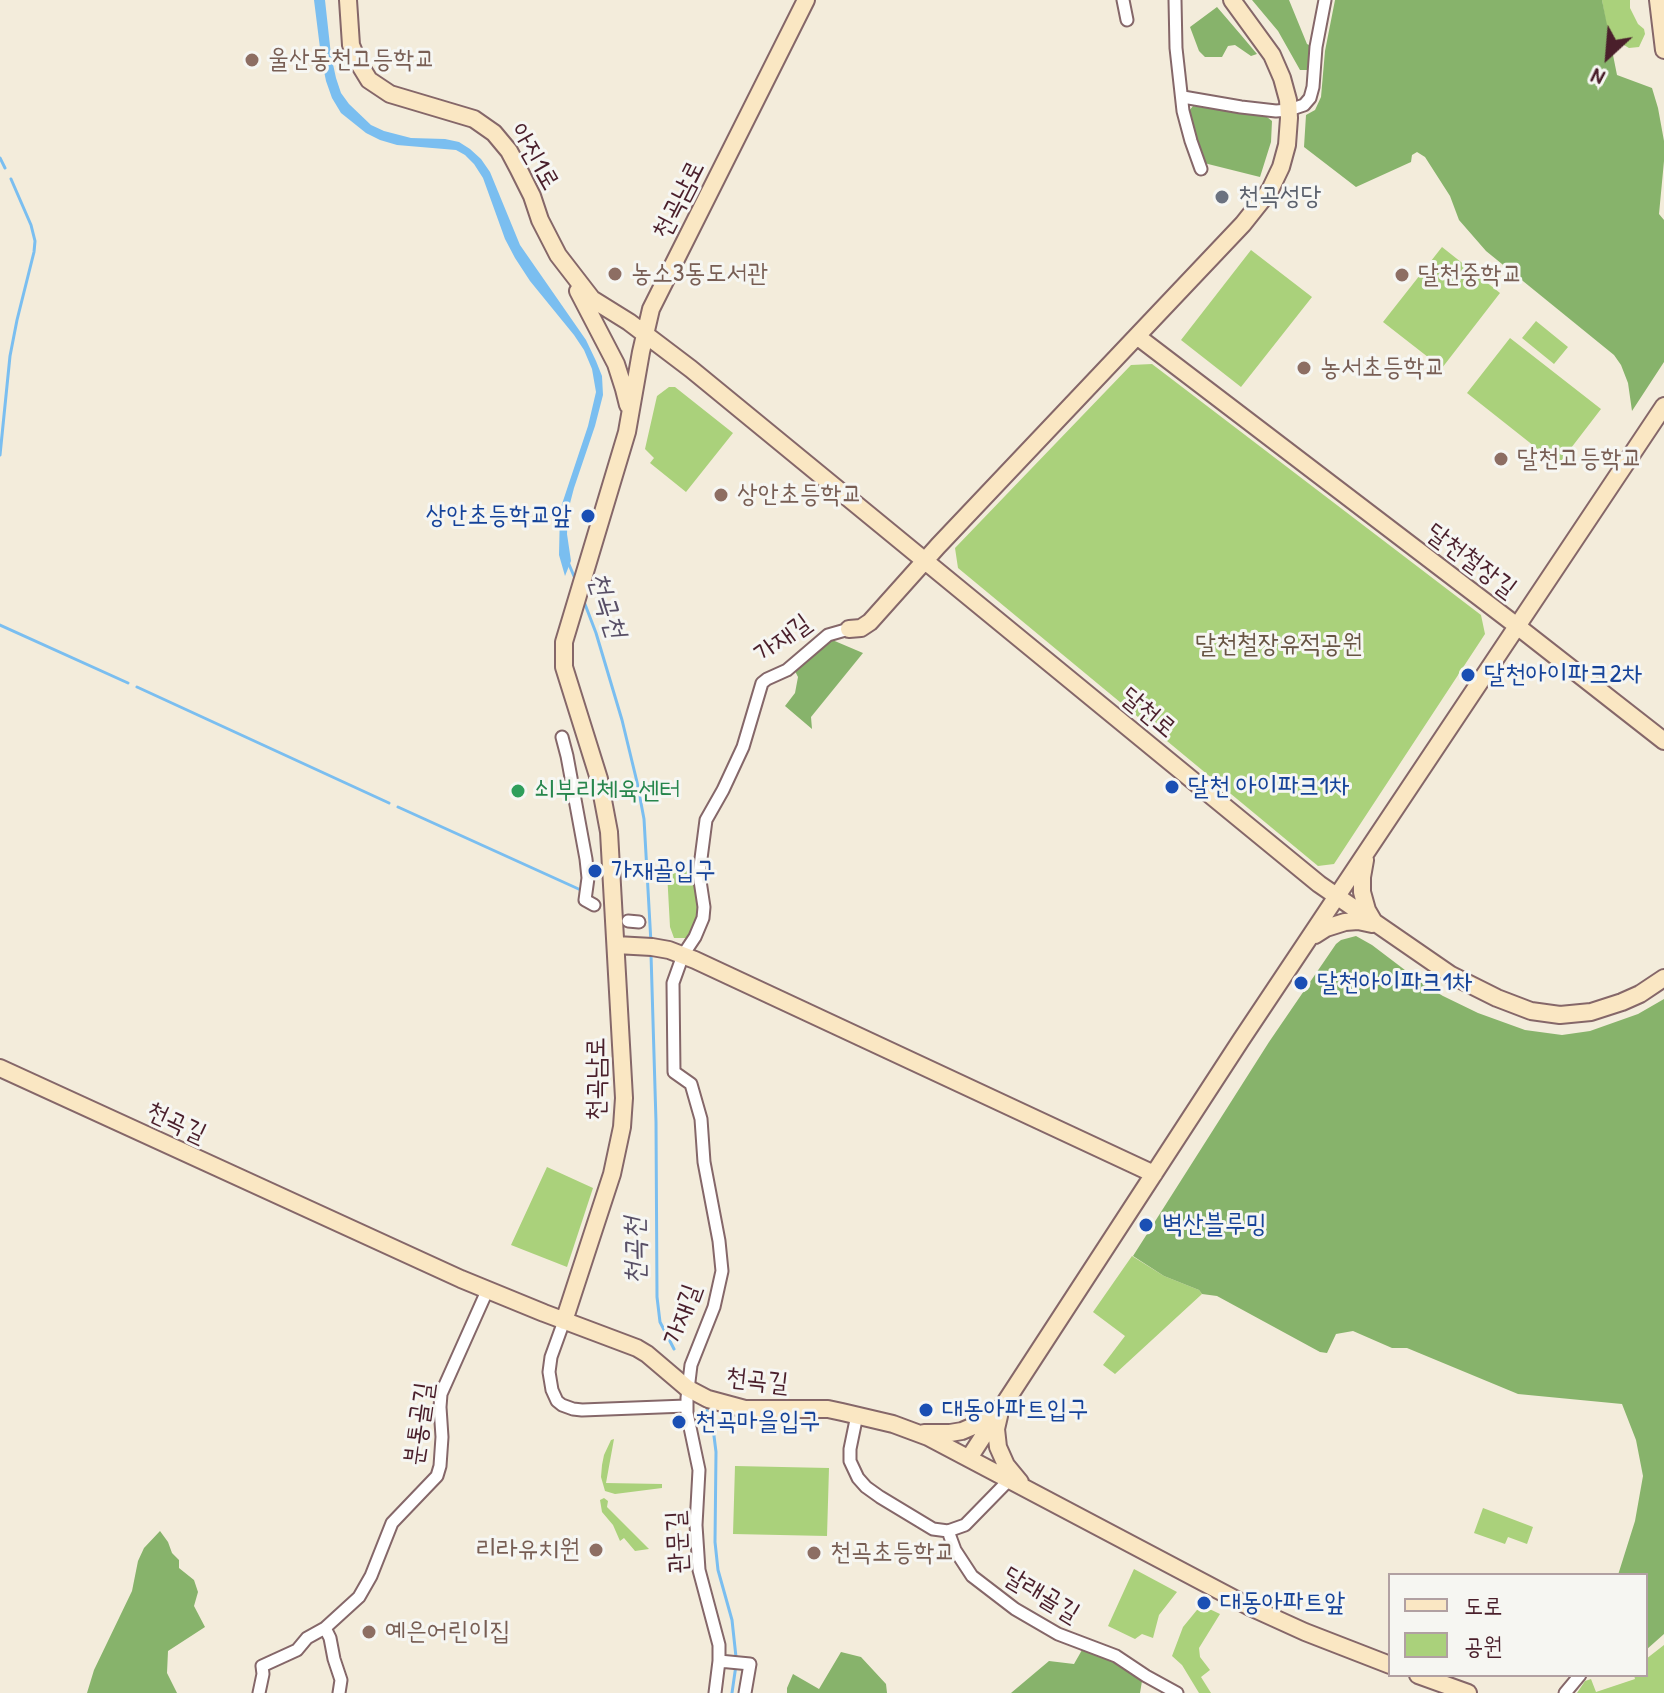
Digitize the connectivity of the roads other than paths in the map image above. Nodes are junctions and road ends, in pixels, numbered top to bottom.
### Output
1 (348, 0) edge
2 (806, 0) edge
3 (1123, 0) edge
4 (1175, 0) edge
5 (1232, 0) edge
6 (1325, 0) edge
7 (1658, 0) edge
8 (1127, 20) dead end
9 (1663, 39) edge
10 (1183, 97) junction
11 (1289, 110) junction
12 (1201, 169) dead end
13 (569, 271) junction
14 (645, 334) junction
15 (1138, 337) junction
16 (1664, 406) edge
17 (629, 419) junction
18 (925, 560) junction
19 (1517, 626) junction
20 (849, 629) joint
21 (562, 737) dead end
22 (1664, 741) edge
23 (1369, 848) junction
24 (1337, 897) junction
25 (594, 905) dead end
26 (1378, 926) junction
27 (1306, 944) junction
28 (616, 945) junction
29 (676, 953) junction
30 (1664, 978) edge
31 (0, 1068) edge
32 (1154, 1174) junction
33 (487, 1291) junction
34 (564, 1321) junction
35 (687, 1388) junction
36 (686, 1406) junction
37 (1001, 1410) junction
38 (857, 1415) junction
39 (912, 1431) junction
40 (969, 1458) junction
41 (1010, 1479) junction
42 (1027, 1488) junction
43 (948, 1531) junction
44 (325, 1628) junction
45 (722, 1662) junction
46 (1388, 1664) edge
47 (1424, 1677) edge
48 (1579, 1677) edge
49 (259, 1693) edge
50 (339, 1693) edge
51 (715, 1693) edge
52 (745, 1693) edge
53 (1177, 1693) edge
54 (1468, 1693) edge
55 (1565, 1693) edge

1 - 13 street, 아진1로
2 - 14 street, 천곡남로
3 - 8 street
4 - 10 street
5 - 11 street, 가재길
6 - 11 street
7 - 9 street
10 - 11 street
10 - 12 street
11 - 15 street, 가재길
13 - 14 street, 아진1로
13 - 17 street
14 - 17 street, 천곡남로
14 - 18 street, 달천로
15 - 18 street, 가재길
15 - 19 street, 달천철장길
16 - 19 street
17 - 28 street, 천곡남로
18 - 20 street, 가재길
18 - 24 street, 달천로
19 - 22 street
19 - 23 street, 달천철장길
20 - 29 street, 가재길
21 - 25 street
23 - 24 street, 달천철장길
23 - 26 street
24 - 26 street, 달천로
24 - 27 street, 달천철장길
26 - 27 street
26 - 30 street, 달천로
27 - 32 street, 달천철장길
28 - 29 street
28 - 34 street, 천곡남로
29 - 32 street
29 - 35 street, 가재길
31 - 33 street, 천곡길
32 - 37 street, 달천철장길
33 - 34 street, 천곡길
33 - 44 street, 분통골길
34 - 35 street, 천곡길
34 - 36 street, 천곡남로
35 - 36 street, 관문길
35 - 38 street, 천곡길
36 - 45 street, 관문길
37 - 39 street
37 - 40 street, 달천철장길
37 - 42 street
38 - 39 street, 천곡길
38 - 43 street
39 - 40 street
40 - 41 street
41 - 42 street
41 - 43 street
42 - 46 street
43 - 53 street, 달래골길
44 - 49 street, 분통골길
44 - 50 street
45 - 51 street, 관문길
45 - 52 street
47 - 54 street
48 - 55 street

